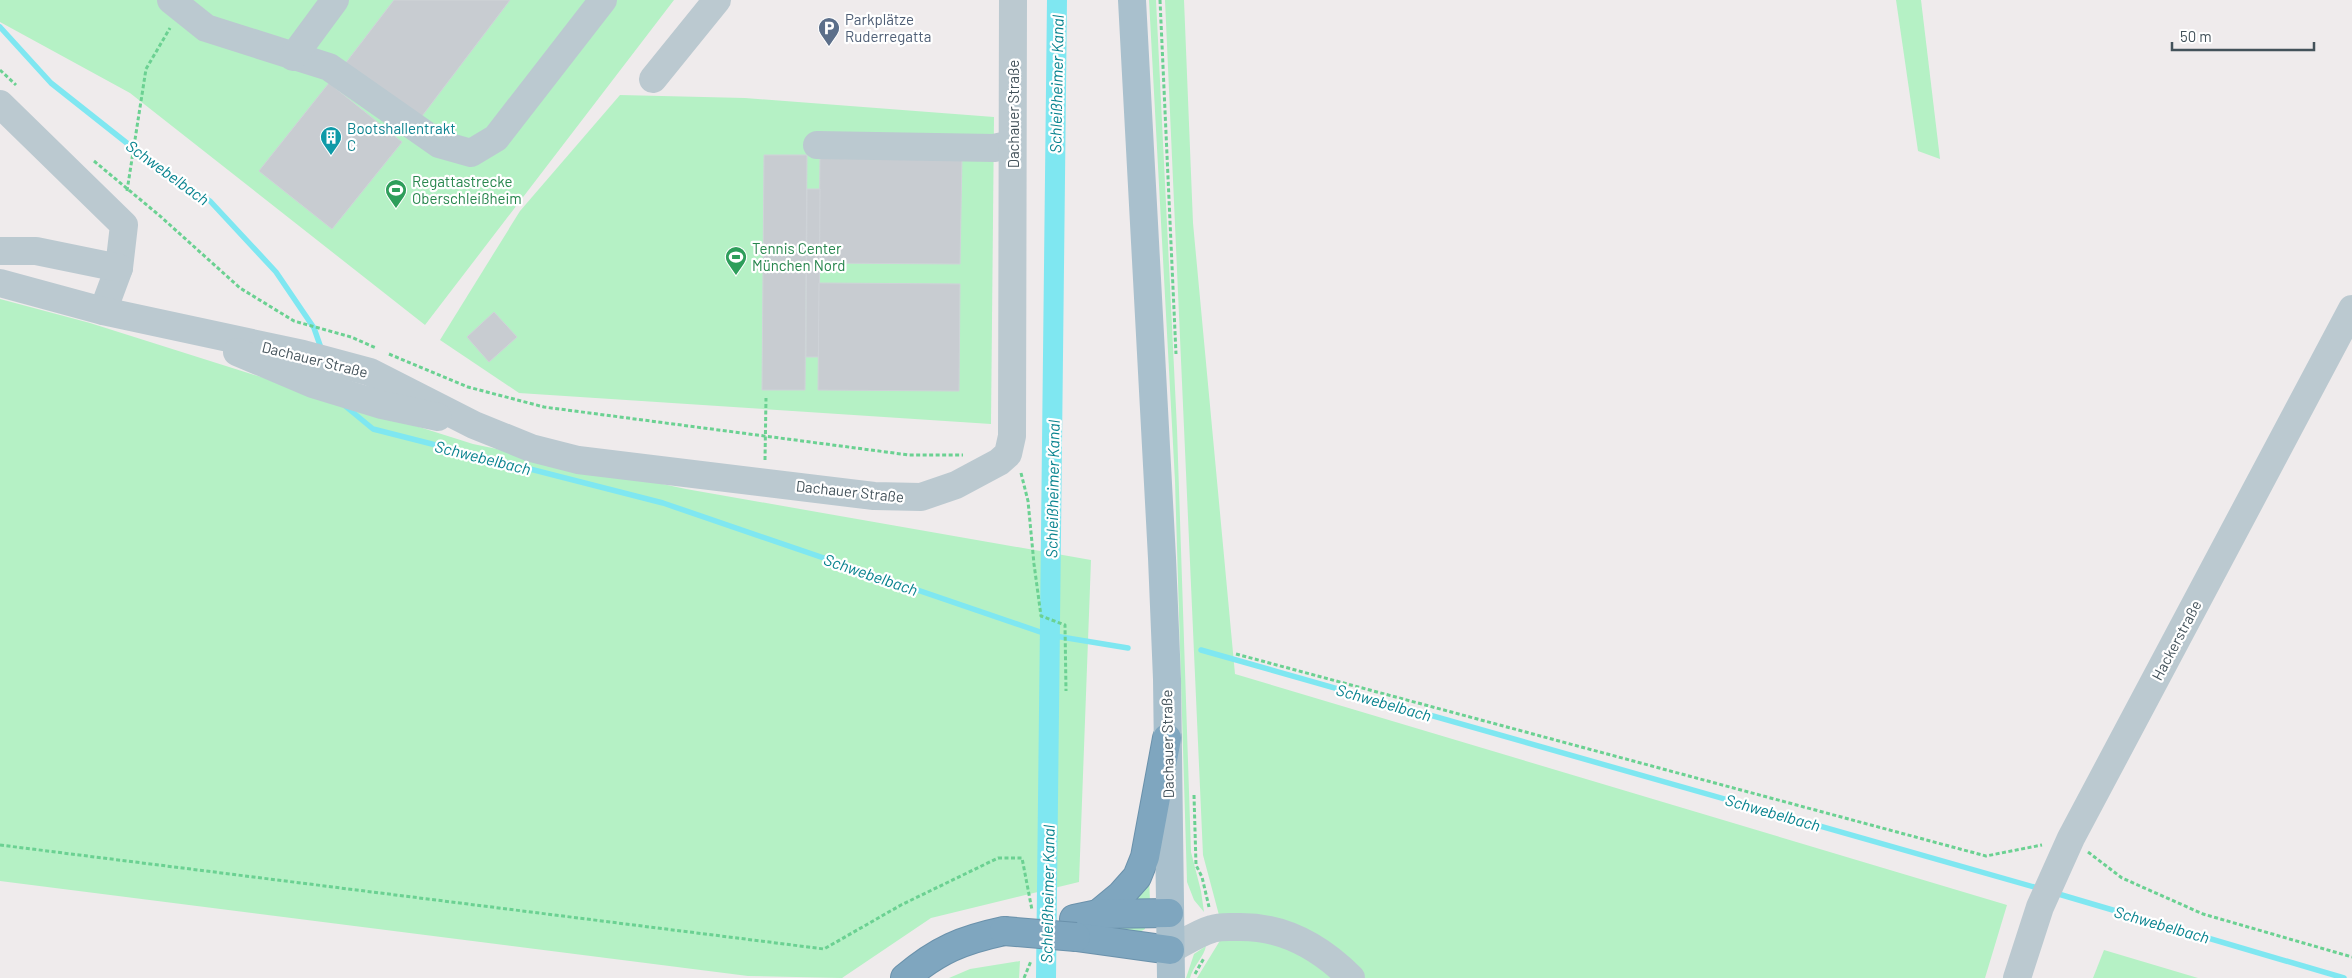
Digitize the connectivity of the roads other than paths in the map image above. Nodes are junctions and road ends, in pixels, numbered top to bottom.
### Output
1 (335, 0) edge
2 (603, 0) edge
3 (717, 0) edge
4 (1013, 0) edge
5 (1132, 0) edge
6 (175, 4) edge
7 (293, 57) junction
8 (653, 78) dead end
9 (10, 97) edge
10 (1012, 144) junction
11 (817, 145) dead end
12 (0, 251) edge
13 (119, 268) junction
14 (0, 283) edge
15 (2352, 309) edge
16 (103, 311) junction
17 (176, 327) junction
18 (474, 425) junction
19 (1167, 738) junction
20 (1169, 913) junction
21 (1083, 923) junction
22 (1212, 928) junction
23 (1170, 950) junction
24 (905, 978) edge
25 (1171, 978) edge
26 (1351, 978) edge
27 (2017, 978) edge

1 - 7 street
2 - 7 street
3 - 8 street
4 - 10 street, Dachauer Straße
5 - 19 main road, Dachauer Straße
6 - 7 street
9 - 13 street
10 - 11 street
10 - 18 street, Dachauer Straße
12 - 13 street
13 - 16 street
14 - 16 street, Dachauer Straße
15 - 27 street, Hackerstraße
16 - 17 street, Dachauer Straße
17 - 18 street, Dachauer Straße
17 - 18 street, Dachauer Straße
19 - 20 main road, Dachauer Straße
19 - 21 highway
20 - 21 highway
20 - 22 street
20 - 23 main road, Dachauer Straße
21 - 23 highway
21 - 24 highway, bridge
22 - 23 street
22 - 26 street
23 - 25 main road, Dachauer Straße

